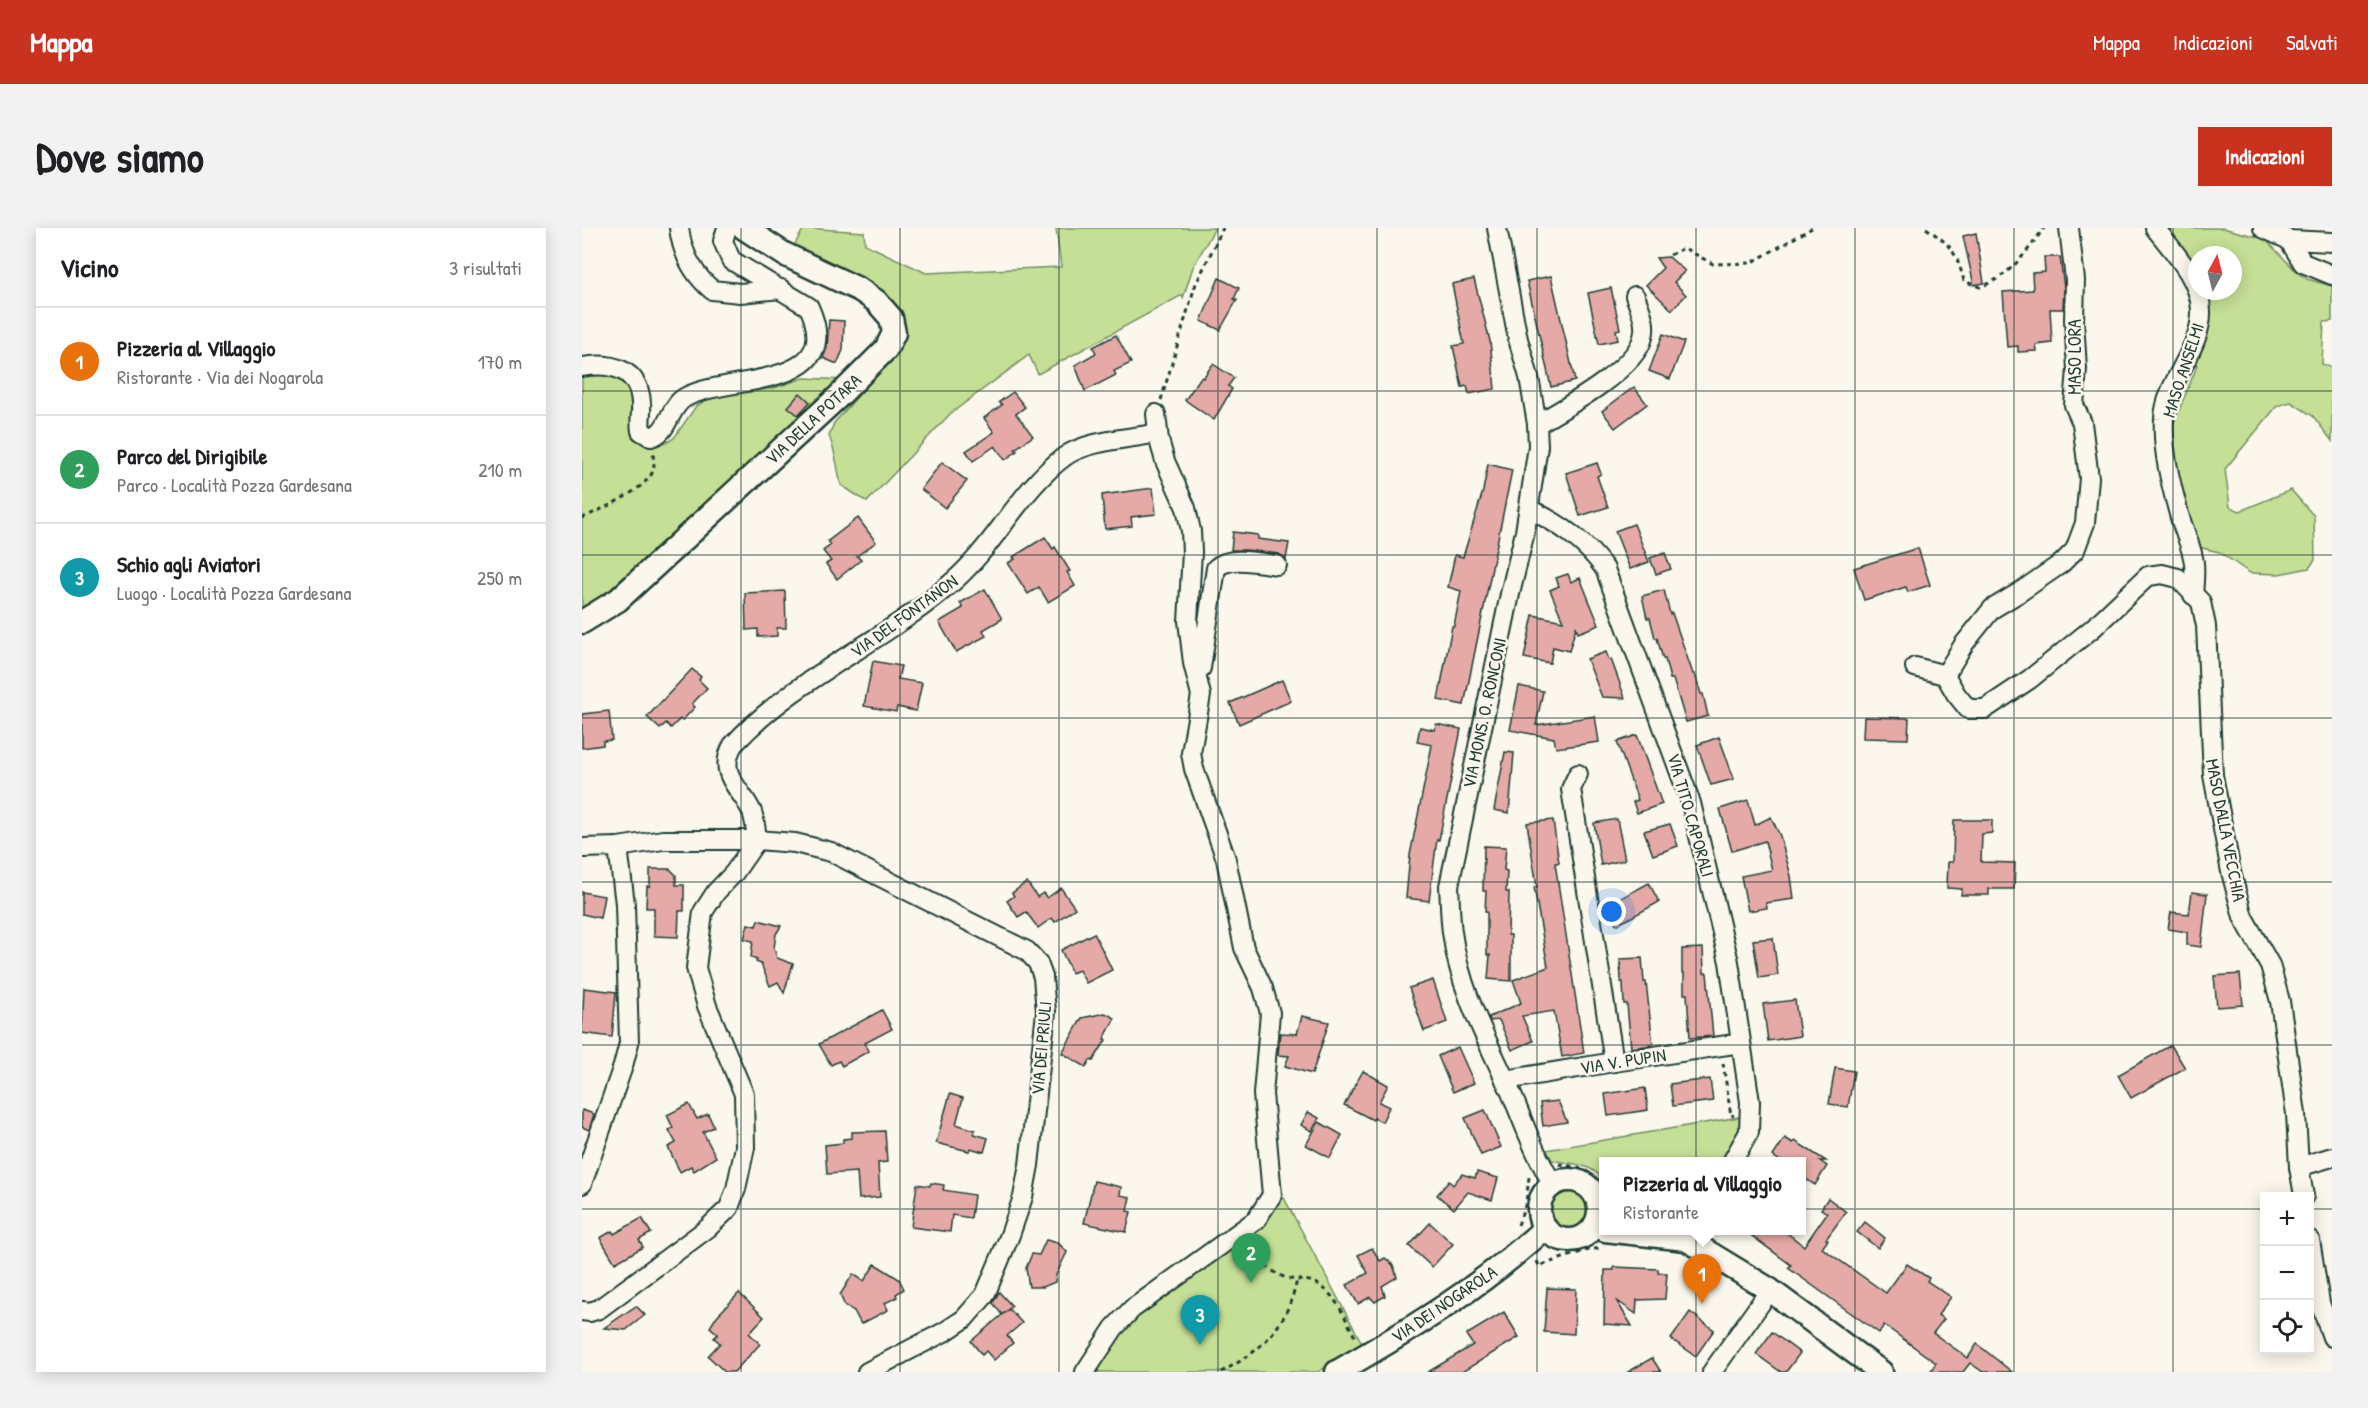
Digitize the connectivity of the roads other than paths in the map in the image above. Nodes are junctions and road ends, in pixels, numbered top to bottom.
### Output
1 (679, 228) edge
2 (727, 228) edge
3 (744, 228) edge
4 (1497, 228) edge
5 (2068, 228) edge
6 (2155, 228) edge
7 (2263, 228) edge
8 (2289, 240) junction
9 (2332, 242) edge
10 (2332, 275) edge
11 (782, 289) junction
12 (1635, 296) dead end
13 (582, 367) edge
14 (1156, 414) road end
15 (1537, 424) junction
16 (1152, 434) dead end
17 (1529, 509) junction
18 (1276, 565) dead end
19 (2193, 595) junction
20 (582, 622) edge
21 (1915, 667) dead end
22 (1945, 675) junction
23 (1199, 682) junction
24 (1578, 774) dead end
25 (757, 840) junction
26 (618, 847) junction
27 (582, 848) edge
28 (1741, 1043) junction
29 (1614, 1062) junction
30 (1505, 1080) junction
31 (1734, 1157) edge
32 (2332, 1157) edge
33 (2299, 1167) junction
34 (1554, 1173) junction
35 (582, 1184) edge
36 (2303, 1192) edge
37 (1599, 1203) edge
38 (1545, 1228) junction
39 (1599, 1234) edge
40 (1689, 1235) edge
41 (2311, 1246) edge
42 (1770, 1290) junction
43 (582, 1311) edge
44 (2332, 1337) edge
45 (867, 1372) edge
46 (1085, 1372) edge
47 (1337, 1372) edge
48 (1712, 1372) edge
49 (1881, 1372) edge

1 - 11 street
2 - 11 street
3 - 20 street, VIA DELLA POTARA
4 - 15 street, VIA MONS. O. RONCONI
5 - 22 street, MASO LORA
6 - 19 street, MASO ANSELMI
7 - 8 street
8 - 9 street
8 - 10 street
11 - 13 street
12 - 15 street
14 - 23 street
15 - 17 street, VIA MONS. O. RONCONI
16 - 25 street, VIA DEL FONTANON
17 - 28 street, VIA TITO CAPORALI
17 - 30 street, VIA MONS. O. RONCONI
18 - 23 street
19 - 22 street
19 - 33 street, MASO DALLA VECCHIA
21 - 22 street
23 - 46 street
24 - 29 street
25 - 26 street, VIA DEI PRIULI
25 - 43 street
25 - 45 street, VIA DEI PRIULI
26 - 27 street, VIA DEI PRIULI
26 - 35 street
28 - 29 street, VIA V. PUPIN
28 - 31 street, VIA TITO CAPORALI
29 - 30 street, VIA V. PUPIN
30 - 34 street, VIA MONS. O. RONCONI
32 - 33 street
33 - 36 street, MASO DALLA VECCHIA
34 - 37 street
34 - 38 street
38 - 39 street
38 - 47 street, VIA DEI NOGAROLA
40 - 42 street
41 - 44 street
42 - 48 street
42 - 49 street

